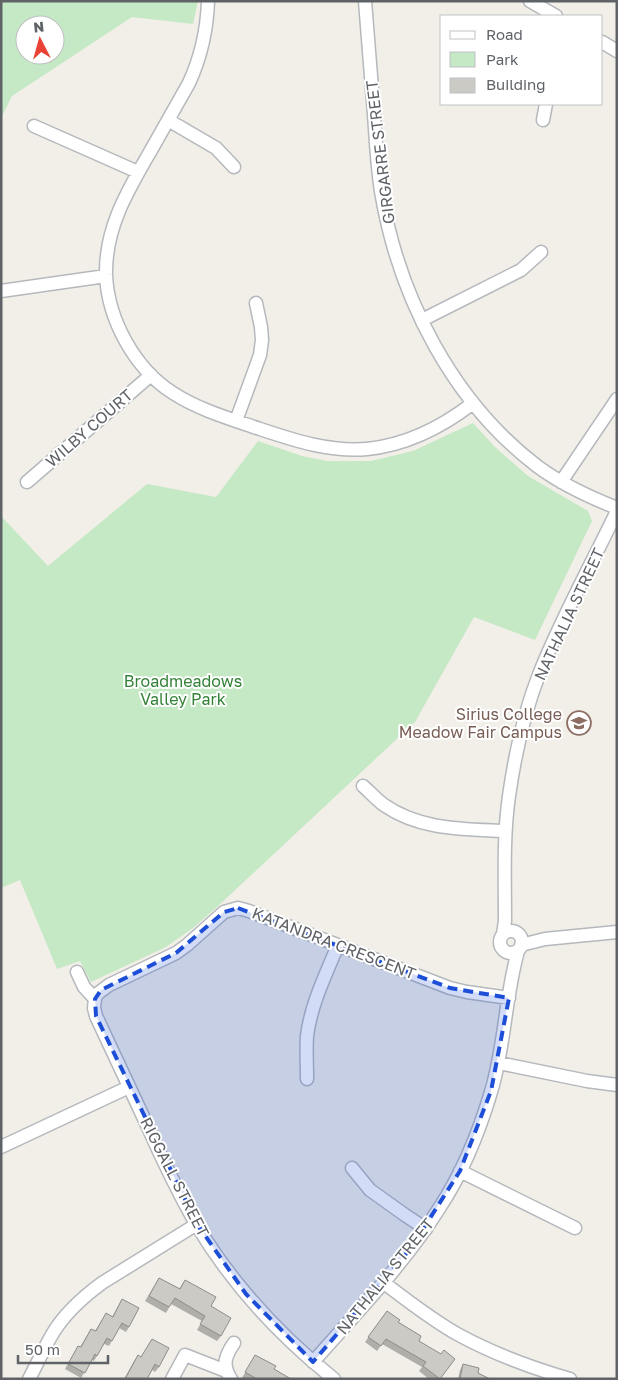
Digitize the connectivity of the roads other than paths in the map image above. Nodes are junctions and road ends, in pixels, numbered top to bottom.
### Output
1 (208, 1) edge
2 (365, 1) edge
3 (530, 1) edge
4 (554, 15) edge
5 (603, 43) edge
6 (617, 51) edge
7 (546, 105) edge
8 (168, 120) junction
9 (543, 120) dead end
10 (34, 126) dead end
11 (234, 167) dead end
12 (138, 172) junction
13 (541, 252) dead end
14 (106, 276) junction
15 (1, 291) edge
16 (256, 303) dead end
17 (422, 320) junction
18 (151, 375) junction
19 (617, 399) edge
20 (474, 403) junction
21 (236, 421) junction
22 (27, 482) dead end
23 (561, 482) junction
24 (617, 510) edge
25 (363, 786) dead end
26 (505, 831) junction
27 (505, 896) junction
28 (617, 932) edge
29 (503, 934) junction
30 (519, 941) junction
31 (338, 945) junction
32 (504, 950) junction
33 (77, 972) dead end
34 (510, 985) junction
35 (509, 998) junction
36 (94, 999) junction
37 (499, 1063) junction
38 (307, 1079) dead end
39 (617, 1085) edge
40 (129, 1087) junction
41 (1, 1147) edge
42 (352, 1168) dead end
43 (460, 1171) junction
44 (196, 1224) junction
45 (426, 1228) junction
46 (576, 1228) dead end
47 (383, 1282) junction
48 (234, 1343) dead end
49 (313, 1362) junction
50 (229, 1375) edge
51 (34, 1377) edge
52 (172, 1379) edge
53 (334, 1379) edge
54 (570, 1379) edge

1 - 8 street
2 - 17 street, GIRGARRE STREET
3 - 4 street
5 - 6 street
7 - 9 street
8 - 11 street
8 - 12 street
10 - 12 street
12 - 14 street
13 - 17 street
14 - 15 street
14 - 18 street
16 - 21 street
17 - 20 street, GIRGARRE STREET
18 - 21 street
18 - 22 street, WILBY COURT
19 - 23 street
20 - 21 street
20 - 23 street, GIRGARRE STREET
23 - 24 street, GIRGARRE STREET
24 - 26 street, NATHALIA STREET
25 - 26 street
26 - 27 street, NATHALIA STREET
27 - 29 street, NATHALIA STREET
27 - 30 street, NATHALIA STREET
28 - 30 street
29 - 30 street
29 - 32 street
30 - 32 street
30 - 34 street, NATHALIA STREET
31 - 35 street, KATANDRA CRESCENT
31 - 36 street, KATANDRA CRESCENT
31 - 38 street
32 - 34 street, NATHALIA STREET
33 - 36 street, RIGGALL STREET
34 - 35 street, NATHALIA STREET
35 - 37 street, NATHALIA STREET
36 - 40 street, RIGGALL STREET
37 - 39 street
37 - 43 street, NATHALIA STREET
40 - 41 street
40 - 44 street, RIGGALL STREET
42 - 45 street
43 - 45 street, NATHALIA STREET
43 - 46 street
44 - 49 street, RIGGALL STREET
44 - 51 street
45 - 47 street, NATHALIA STREET
47 - 49 street, NATHALIA STREET
47 - 54 street
48 - 50 street
49 - 53 street, RIGGALL STREET
50 - 52 street

